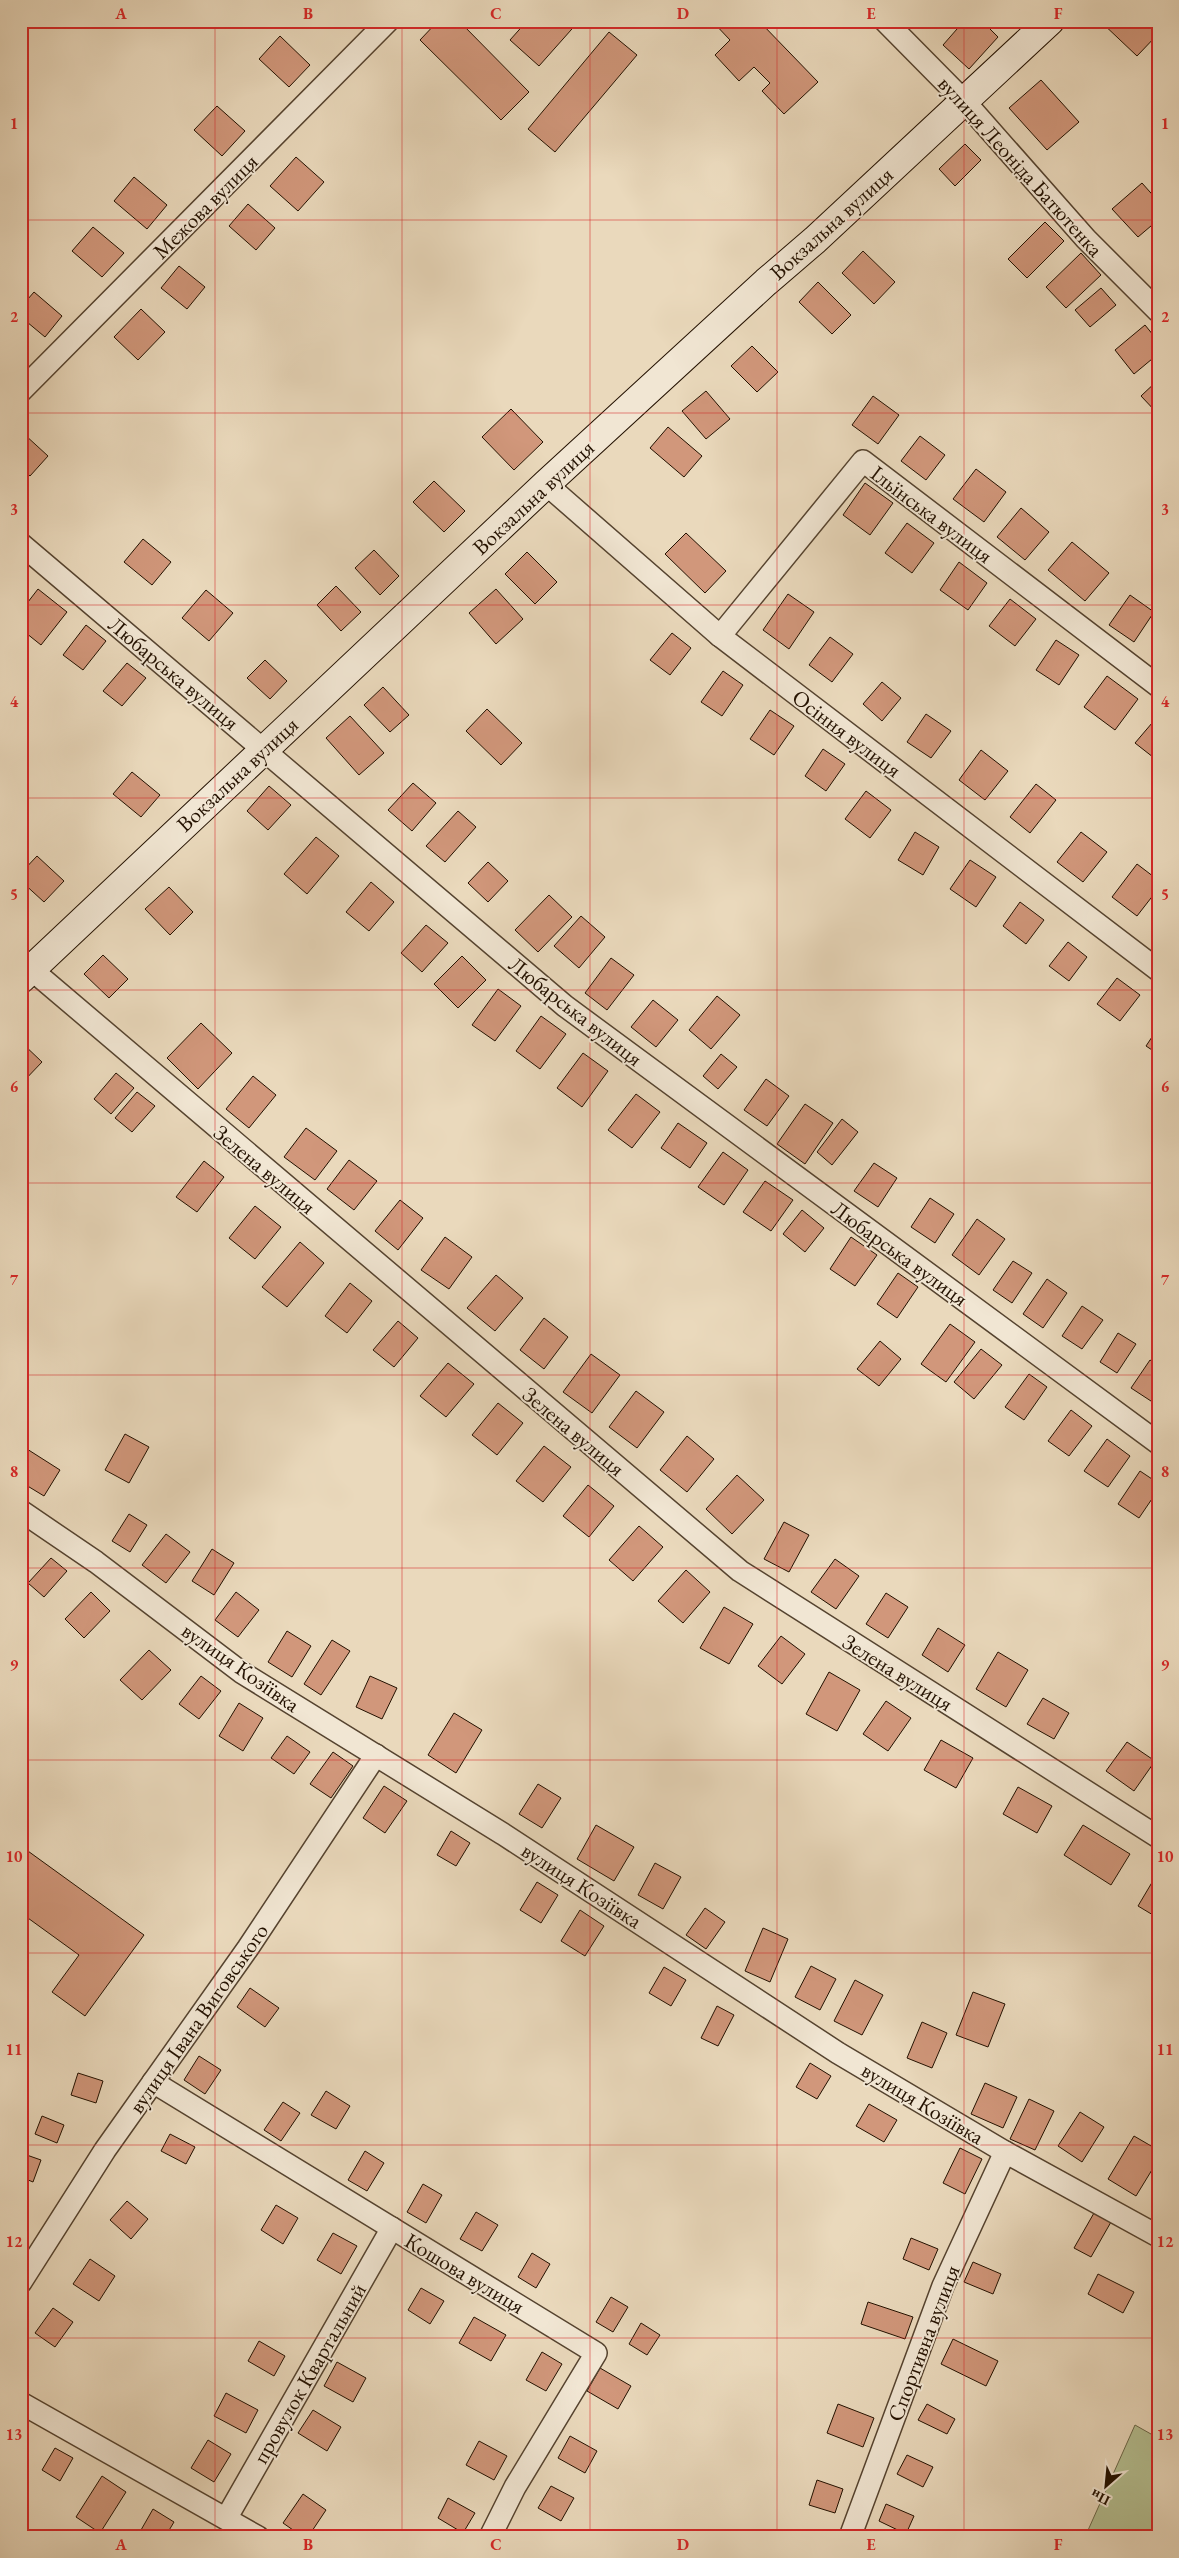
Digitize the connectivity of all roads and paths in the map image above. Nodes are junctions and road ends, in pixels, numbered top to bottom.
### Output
1 (388, 21) edge
2 (885, 21) edge
3 (1050, 21) edge
4 (965, 102) junction
5 (1158, 311) edge
6 (21, 391) edge
7 (546, 484) junction
8 (21, 544) edge
9 (720, 636) junction
10 (1158, 686) edge
11 (263, 749) junction
12 (1158, 970) edge
13 (26, 974) edge
14 (1158, 1443) edge
15 (21, 1511) edge
16 (376, 1755) junction
17 (1158, 1836) edge
18 (153, 2082) junction
19 (1005, 2152) junction
20 (392, 2228) junction
21 (1158, 2236) edge
22 (21, 2282) edge
23 (21, 2402) edge
24 (227, 2517) junction
25 (258, 2537) edge
26 (490, 2537) edge
27 (850, 2537) edge

1 - 6 street, Межова вулиця
2 - 4 street, вулиця Леоніда Батютенка
3 - 4 main road, Вокзальна вулиця
4 - 5 street, вулиця Леоніда Батютенка
4 - 7 main road, Вокзальна вулиця
7 - 9 street, Осіння вулиця
7 - 11 main road, Вокзальна вулиця
8 - 11 street, Любарська вулиця
9 - 10 street, Ільїнська вулиця
9 - 12 street, Осіння вулиця
11 - 13 main road, Вокзальна вулиця
11 - 14 street, Любарська вулиця
13 - 17 street, Зелена вулиця
15 - 16 street, вулиця Козіївка
16 - 18 street, вулиця Івана Виговського
16 - 19 street, вулиця Козіївка
18 - 20 street, Кошова вулиця
18 - 22 street, вулиця Івана Виговського
19 - 21 street, вулиця Козіївка
19 - 27 street, Спортивна вулиця
20 - 24 street, провулок Квартальний
20 - 26 street, Кошова вулиця
23 - 24 street
24 - 25 street

